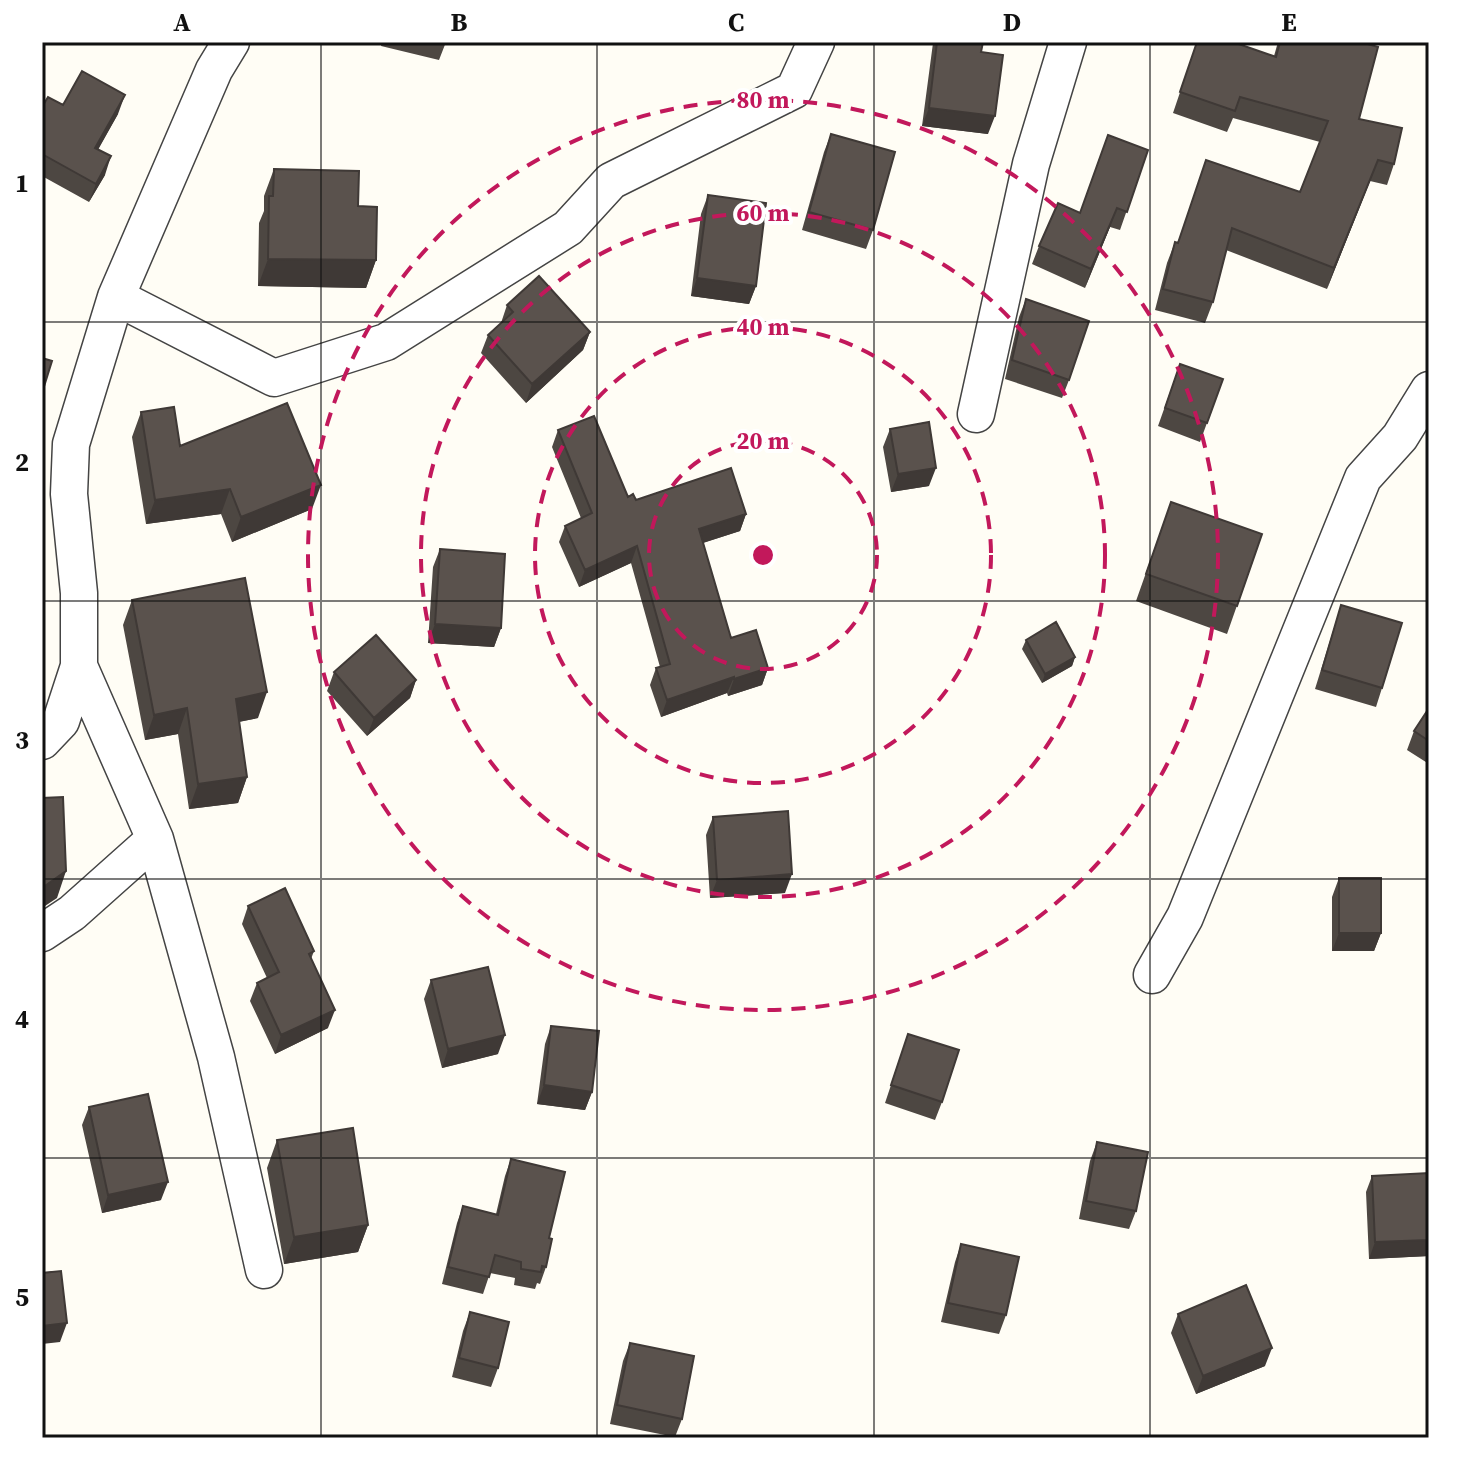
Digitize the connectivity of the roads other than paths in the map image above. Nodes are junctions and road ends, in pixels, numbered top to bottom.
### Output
1 (231, 42) edge
2 (816, 42) edge
3 (1068, 42) edge
4 (116, 297) junction
5 (1429, 390) edge
6 (976, 414) dead end
7 (79, 666) junction
8 (42, 741) edge
9 (155, 839) junction
10 (42, 933) edge
11 (1152, 975) dead end
12 (264, 1270) dead end

1 - 4 street
2 - 4 street
3 - 6 street
4 - 7 street
5 - 11 street
7 - 8 street
7 - 9 street
9 - 10 street
9 - 12 street

